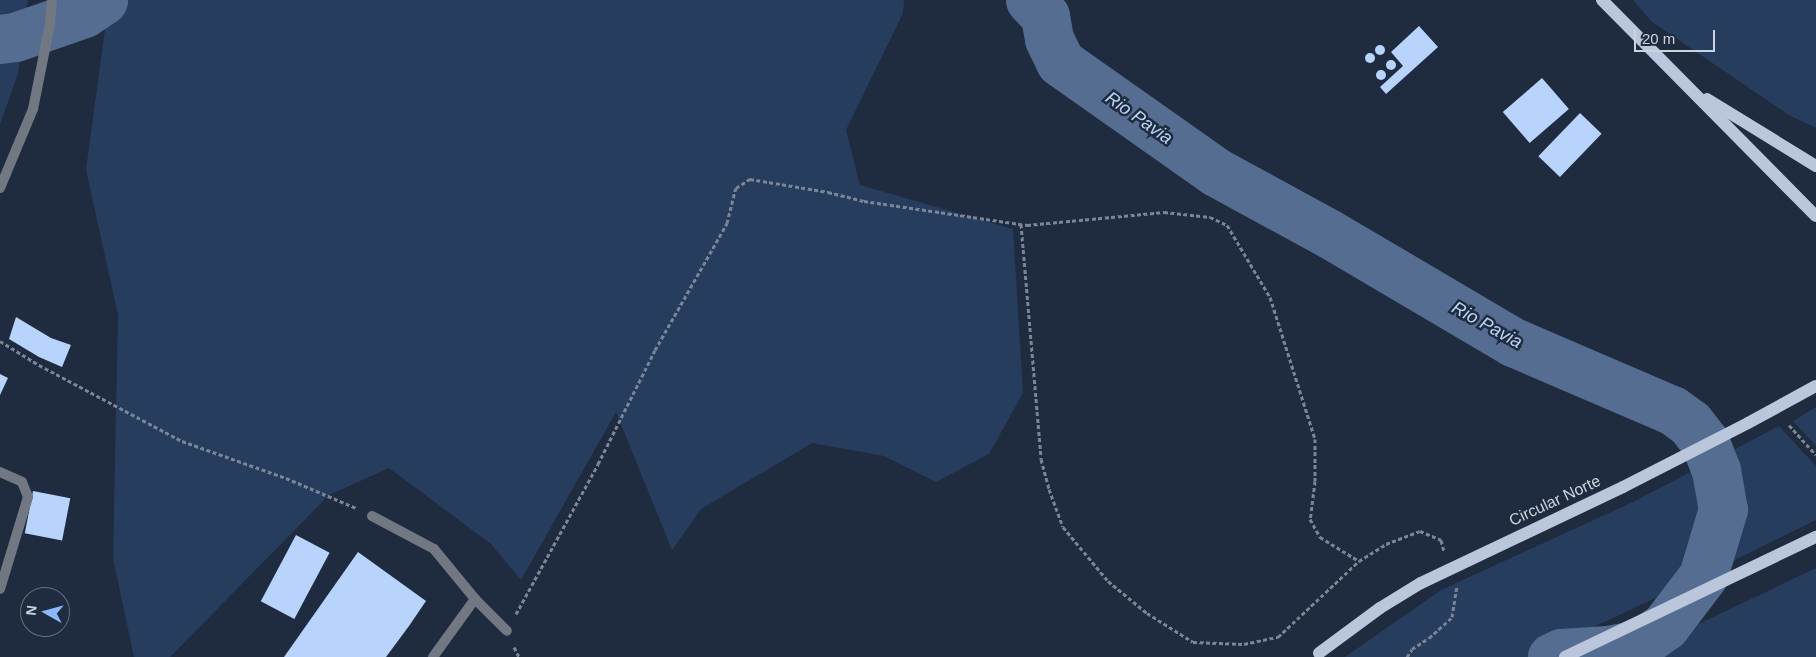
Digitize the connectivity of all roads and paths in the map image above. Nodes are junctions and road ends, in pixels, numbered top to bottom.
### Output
1 (1602, 0) edge
2 (52, 2) edge
3 (1688, 87) junction
4 (1816, 166) edge
5 (0, 188) edge
6 (1816, 216) edge
7 (1021, 224) junction
8 (0, 340) edge
9 (1816, 386) edge
10 (1789, 425) dead end
11 (1816, 456) edge
12 (0, 472) edge
13 (372, 516) joint
14 (1816, 538) edge
15 (1446, 557) dead end
16 (1359, 561) junction
17 (1455, 582) dead end
18 (0, 590) edge
19 (475, 599) junction
20 (507, 631) joint
21 (1317, 655) edge
22 (433, 657) edge
23 (1406, 657) edge
24 (1565, 657) edge

1 - 3 main road
2 - 5 street
3 - 4 main road
3 - 6 main road
7 - 16 path
7 - 16 path
7 - 20 path
8 - 13 path
9 - 21 main road, Circular Norte, bridge
10 - 11 path
12 - 18 street
13 - 19 street
14 - 24 main road
15 - 16 path
17 - 23 path
19 - 20 street
19 - 22 street

